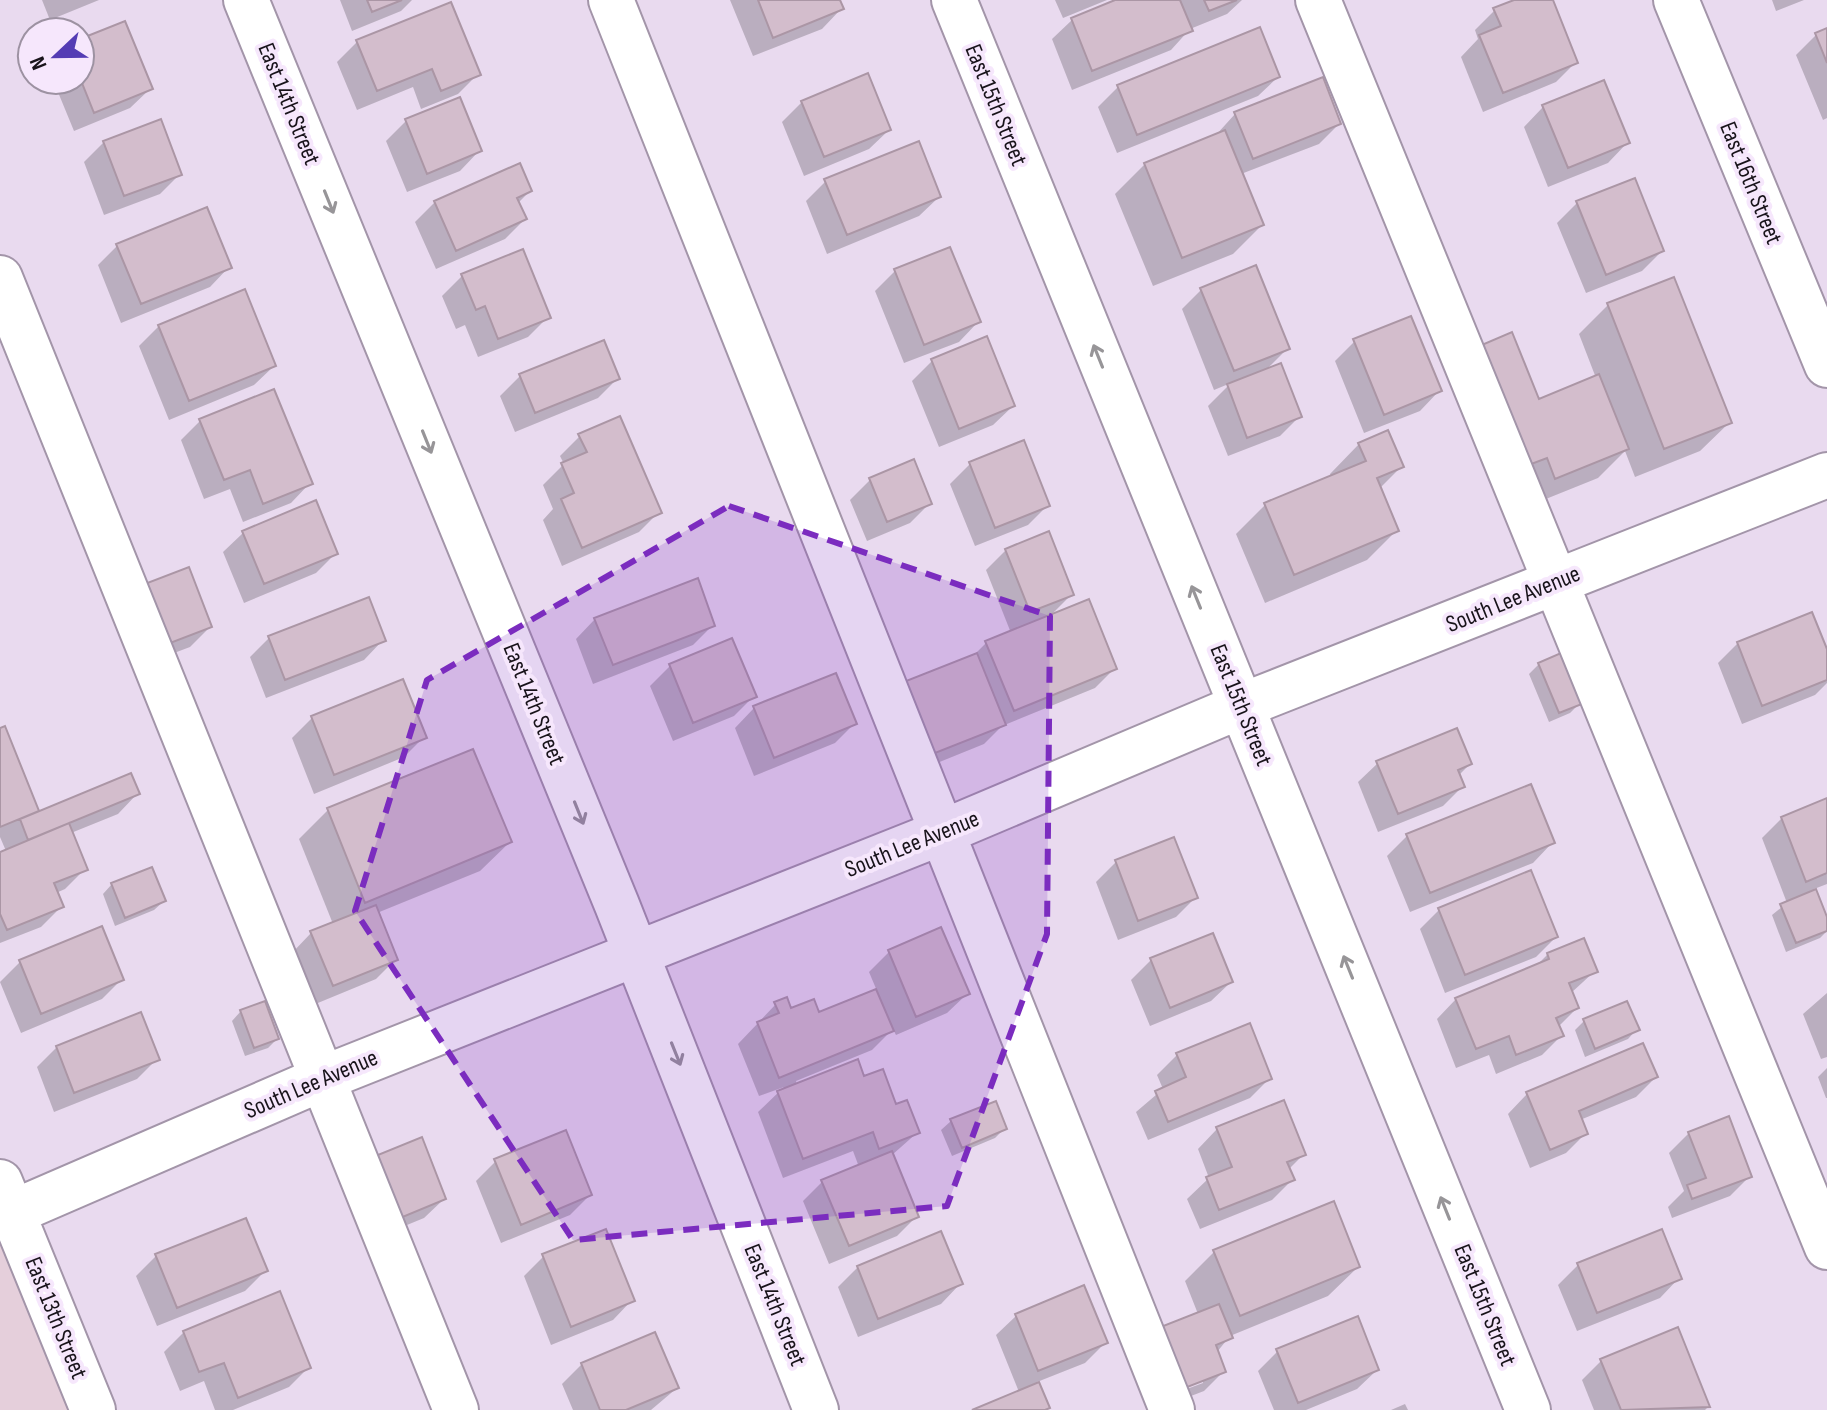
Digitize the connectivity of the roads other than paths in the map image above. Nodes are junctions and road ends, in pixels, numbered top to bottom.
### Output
1 (246, 0) edge
2 (611, 0) edge
3 (954, 0) edge
4 (1318, 0) edge
5 (1676, 0) edge
6 (0, 278) edge
7 (1827, 365) edge
8 (1827, 475) edge
9 (1556, 582) junction
10 (1241, 706) junction
11 (943, 832) junction
12 (636, 952) junction
13 (321, 1079) junction
14 (4, 1204) edge
15 (1827, 1247) edge
16 (93, 1410) edge
17 (456, 1410) edge
18 (816, 1410) edge
19 (1172, 1410) edge
20 (1528, 1410) edge

1 -> 12 street, East 14th Street
2 - 11 street
10 -> 3 street, East 15th Street
4 - 9 street
5 - 7 street, East 16th Street
6 - 13 street
8 - 9 street, South Lee Avenue
9 - 10 street, South Lee Avenue
9 - 15 street
10 - 11 street, South Lee Avenue
20 -> 10 street, East 15th Street
11 - 12 street, South Lee Avenue
11 - 19 street
12 - 13 street, South Lee Avenue
12 -> 18 street, East 14th Street
13 - 14 street, South Lee Avenue
13 - 17 street
14 - 16 street, East 13th Street

